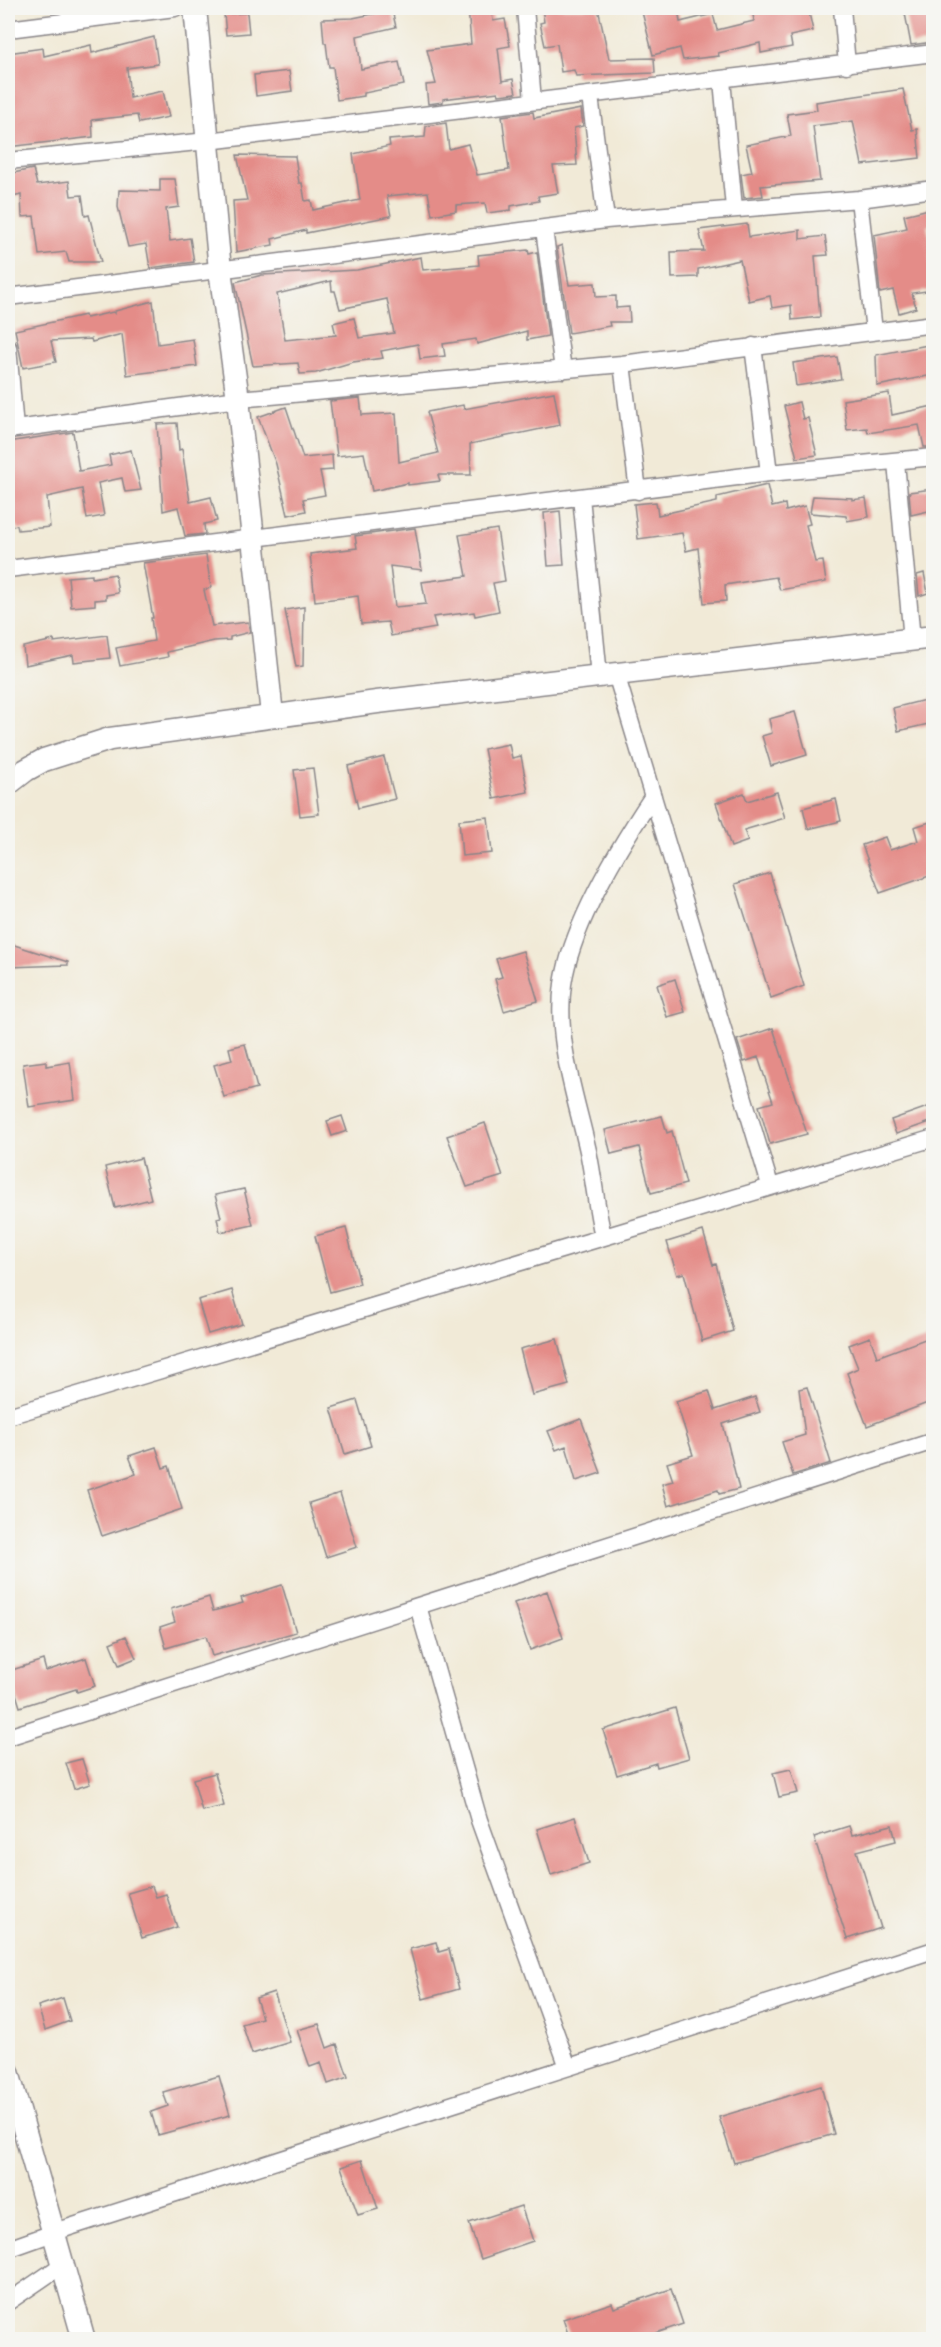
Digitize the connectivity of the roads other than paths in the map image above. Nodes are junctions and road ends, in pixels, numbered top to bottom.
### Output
1 (176, 8) edge
2 (195, 8) edge
3 (525, 8) edge
4 (842, 8) edge
5 (8, 29) edge
6 (933, 53) edge
7 (847, 65) junction
8 (722, 80) junction
9 (590, 96) junction
10 (533, 101) junction
11 (208, 141) junction
12 (8, 161) edge
13 (933, 189) edge
14 (858, 199) junction
15 (734, 208) junction
16 (606, 220) junction
17 (544, 230) junction
18 (220, 270) junction
19 (8, 297) edge
20 (933, 324) edge
21 (874, 332) junction
22 (753, 346) junction
23 (8, 347) edge
24 (622, 364) junction
25 (563, 370) junction
26 (238, 399) junction
27 (11, 430) edge
28 (933, 457) edge
29 (896, 462) junction
30 (769, 473) junction
31 (638, 491) junction
32 (581, 497) junction
33 (254, 538) junction
34 (8, 569) edge
35 (923, 638) edge
36 (608, 675) junction
37 (272, 715) junction
38 (8, 784) edge
39 (653, 796) junction
40 (933, 1138) edge
41 (770, 1185) junction
42 (603, 1236) junction
43 (8, 1416) edge
44 (933, 1441) edge
45 (418, 1606) junction
46 (8, 1737) edge
47 (933, 1950) edge
48 (568, 2067) junction
49 (8, 2072) edge
50 (53, 2233) junction
51 (8, 2249) edge
52 (62, 2265) junction
53 (8, 2302) edge
54 (84, 2340) edge

1 - 5 street
2 - 11 street
3 - 10 street
4 - 7 street
6 - 7 street
7 - 8 street
8 - 9 street
8 - 15 street
9 - 10 street
9 - 16 street
10 - 11 street
11 - 12 street
11 - 18 street
13 - 14 street
14 - 15 street
14 - 21 street
15 - 16 street
16 - 17 street
17 - 18 street
17 - 25 street
18 - 19 street
18 - 26 street
20 - 21 street
21 - 22 street
22 - 24 street
22 - 30 street
23 - 27 street
24 - 25 street
24 - 31 street
25 - 26 street
26 - 27 street
26 - 33 street
28 - 29 street
29 - 30 street
29 - 35 street
30 - 31 street
31 - 32 street
32 - 33 street
32 - 36 street
33 - 34 street
33 - 37 street
35 - 36 street
36 - 37 street
36 - 39 street
37 - 38 street
39 - 41 street
39 - 42 street
40 - 41 street
41 - 42 street
42 - 43 street
44 - 45 street
45 - 46 street
45 - 48 street
47 - 48 street
48 - 50 street
49 - 50 street
50 - 51 street
50 - 52 street
52 - 53 street
52 - 54 street

